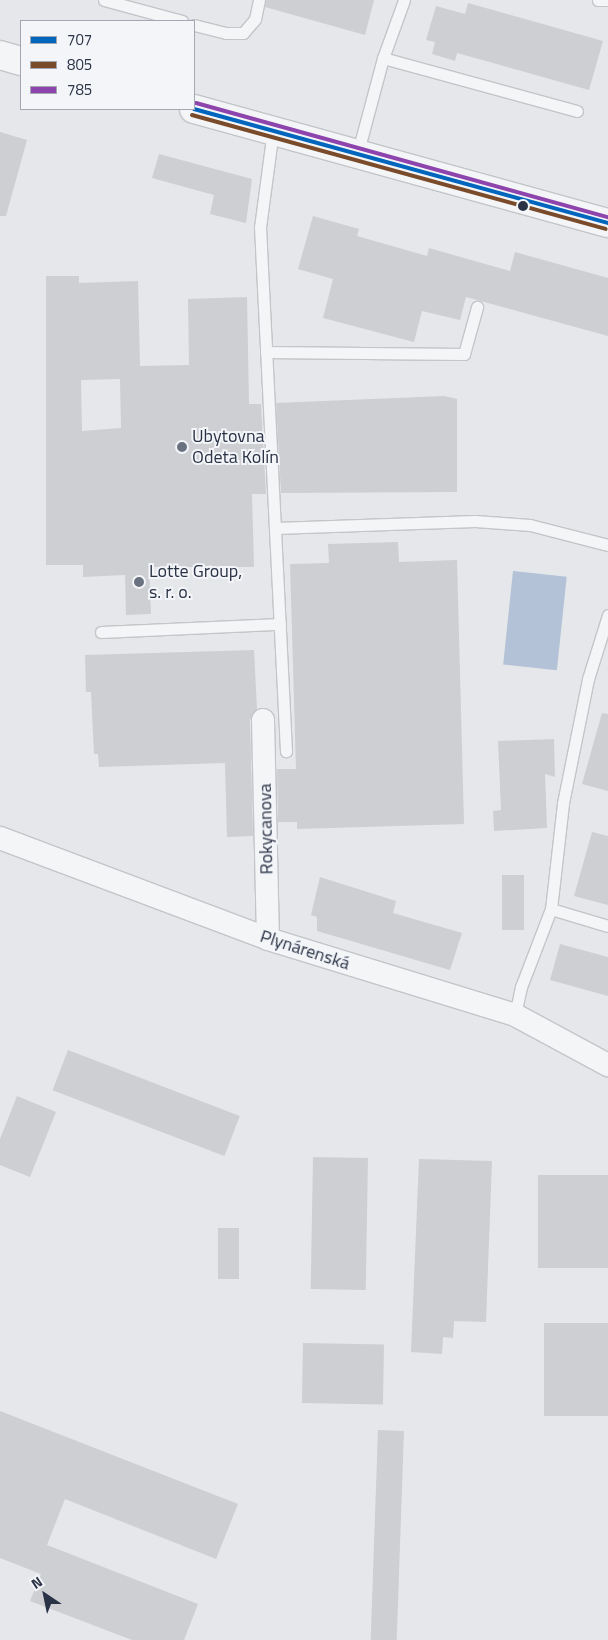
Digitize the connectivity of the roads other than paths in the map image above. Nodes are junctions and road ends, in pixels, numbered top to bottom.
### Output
1 (104, 0) edge
2 (259, 0) edge
3 (404, 0) edge
4 (598, 0) edge
5 (608, 0) edge
6 (178, 20) edge
7 (195, 24) edge
8 (0, 55) edge
9 (383, 58) junction
10 (20, 61) edge
11 (195, 109) edge
12 (577, 111) dead end
13 (272, 130) junction
14 (357, 155) junction
15 (608, 223) edge
16 (477, 307) dead end
17 (266, 352) junction
18 (275, 528) junction
19 (608, 545) edge
20 (608, 615) edge
21 (280, 624) junction
22 (101, 632) dead end
23 (263, 720) dead end
24 (286, 751) dead end
25 (0, 838) edge
26 (551, 909) junction
27 (608, 926) edge
28 (268, 939) junction
29 (515, 1015) junction
30 (608, 1065) edge

1 - 6 lane
2 - 7 lane
3 - 9 lane
4 - 5 lane
8 - 10 street
9 - 12 lane
9 - 14 lane
11 - 13 street
13 - 14 street
13 - 17 lane
14 - 15 street
16 - 17 lane
17 - 18 lane
18 - 19 lane
18 - 21 lane
20 - 26 lane
21 - 22 lane
21 - 24 lane
23 - 28 street, Rokycanova
25 - 28 street, Plynárenská
26 - 27 lane
26 - 29 lane
28 - 29 street, Plynárenská
29 - 30 street, Plynárenská

